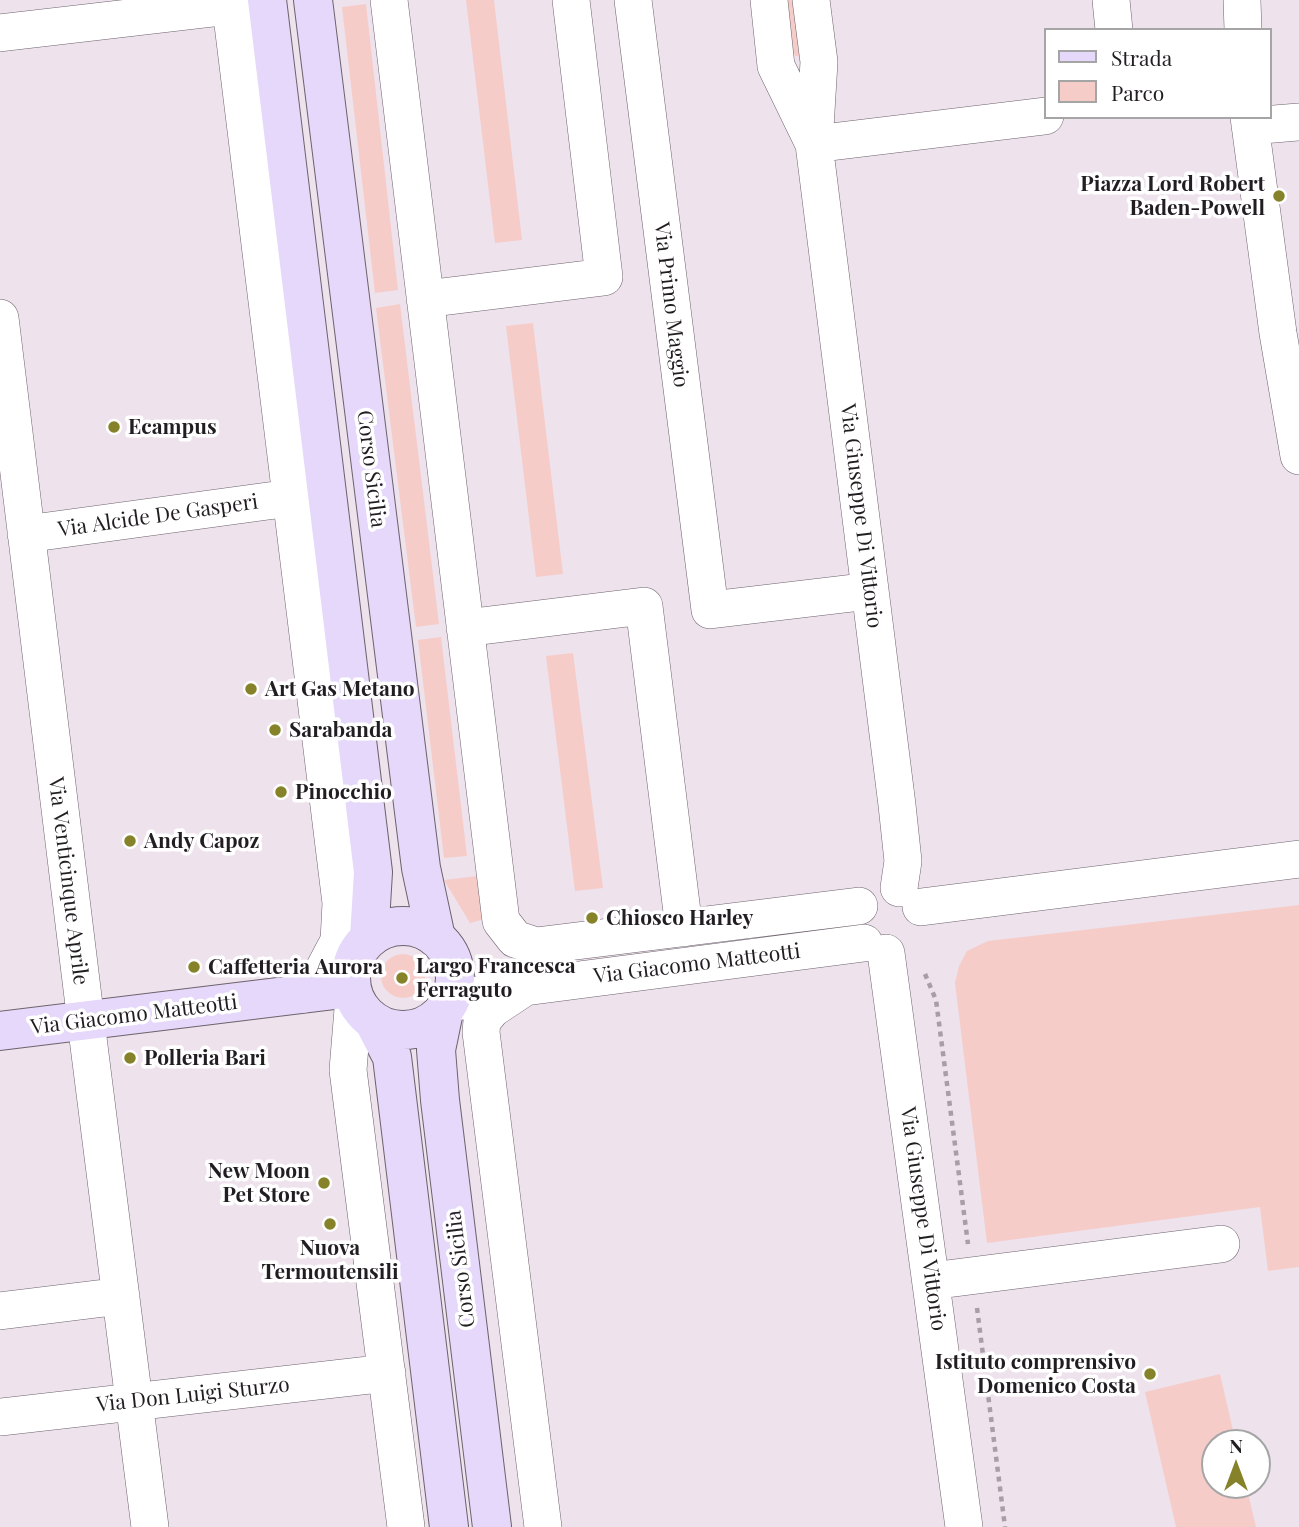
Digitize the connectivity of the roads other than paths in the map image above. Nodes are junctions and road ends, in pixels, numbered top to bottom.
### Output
1 (313, 0) edge
2 (388, 0) edge
3 (571, 0) edge
4 (633, 0) edge
5 (769, 0) edge
6 (811, 0) edge
7 (1111, 0) edge
8 (1242, 0) edge
9 (243, 2) edge
10 (1114, 28) edge
11 (1243, 28) edge
12 (0, 33) edge
13 (238, 65) junction
14 (281, 111) junction
15 (1044, 116) edge
16 (1249, 122) edge
17 (1299, 122) edge
18 (814, 144) junction
19 (425, 299) junction
20 (0, 318) edge
21 (1299, 456) edge
22 (290, 498) junction
23 (26, 534) junction
24 (870, 591) junction
25 (465, 628) junction
26 (1299, 859) edge
27 (684, 928) junction
28 (901, 928) junction
29 (369, 937) junction
30 (436, 937) junction
31 (525, 987) junction
32 (303, 994) junction
33 (360, 1002) junction
34 (446, 1008) junction
35 (86, 1020) junction
36 (0, 1031) edge
37 (1221, 1244) dead end
38 (931, 1281) junction
39 (121, 1296) junction
40 (0, 1311) edge
41 (387, 1373) junction
42 (135, 1402) junction
43 (0, 1417) edge
44 (150, 1527) edge
45 (406, 1527) edge
46 (449, 1527) edge
47 (492, 1527) edge
48 (543, 1527) edge
49 (964, 1527) edge

1 - 30 main road, Corso Sicilia
2 - 19 street
3 - 19 street
4 - 24 street, Via Primo Maggio
5 - 18 street, Via Giuseppe Di Vittorio
6 - 18 street, Via Giuseppe Di Vittorio
7 - 10 street
8 - 11 street
9 - 12 street
9 - 13 street
9 - 14 main road
13 - 14 street
13 - 22 street
14 - 29 main road
15 - 18 street
16 - 17 street
16 - 21 street
18 - 24 street, Via Giuseppe Di Vittorio
19 - 25 street
20 - 23 street, Via Venticinque Aprile
22 - 23 street, Via Alcide De Gasperi
22 - 32 street
23 - 35 street, Via Venticinque Aprile
24 - 28 street, Via Giuseppe Di Vittorio
25 - 27 street, Via Giacomo Matteotti
25 - 27 street
26 - 28 street, Via Giacomo Matteotti
27 - 28 street, Via Giacomo Matteotti
28 - 31 street, Via Giacomo Matteotti
28 - 38 street, Via Giuseppe Di Vittorio
29 - 30 main road
29 - 33 main road
30 - 34 main road
31 - 34 street, Via Giacomo Matteotti
31 - 48 street
32 - 33 main road, Via Giacomo Matteotti
32 - 35 main road, Via Giacomo Matteotti
33 - 34 main road
33 - 41 street
33 - 46 main road, Corso Sicilia
34 - 47 main road, Corso Sicilia
35 - 36 main road, Via Giacomo Matteotti
35 - 39 street, Via Venticinque Aprile
37 - 38 street
38 - 49 street, Via Giuseppe Di Vittorio
39 - 40 street
39 - 42 street, Via Venticinque Aprile
41 - 42 street, Via Don Luigi Sturzo
41 - 45 street
42 - 43 street, Via Don Luigi Sturzo
42 - 44 street, Via Venticinque Aprile

